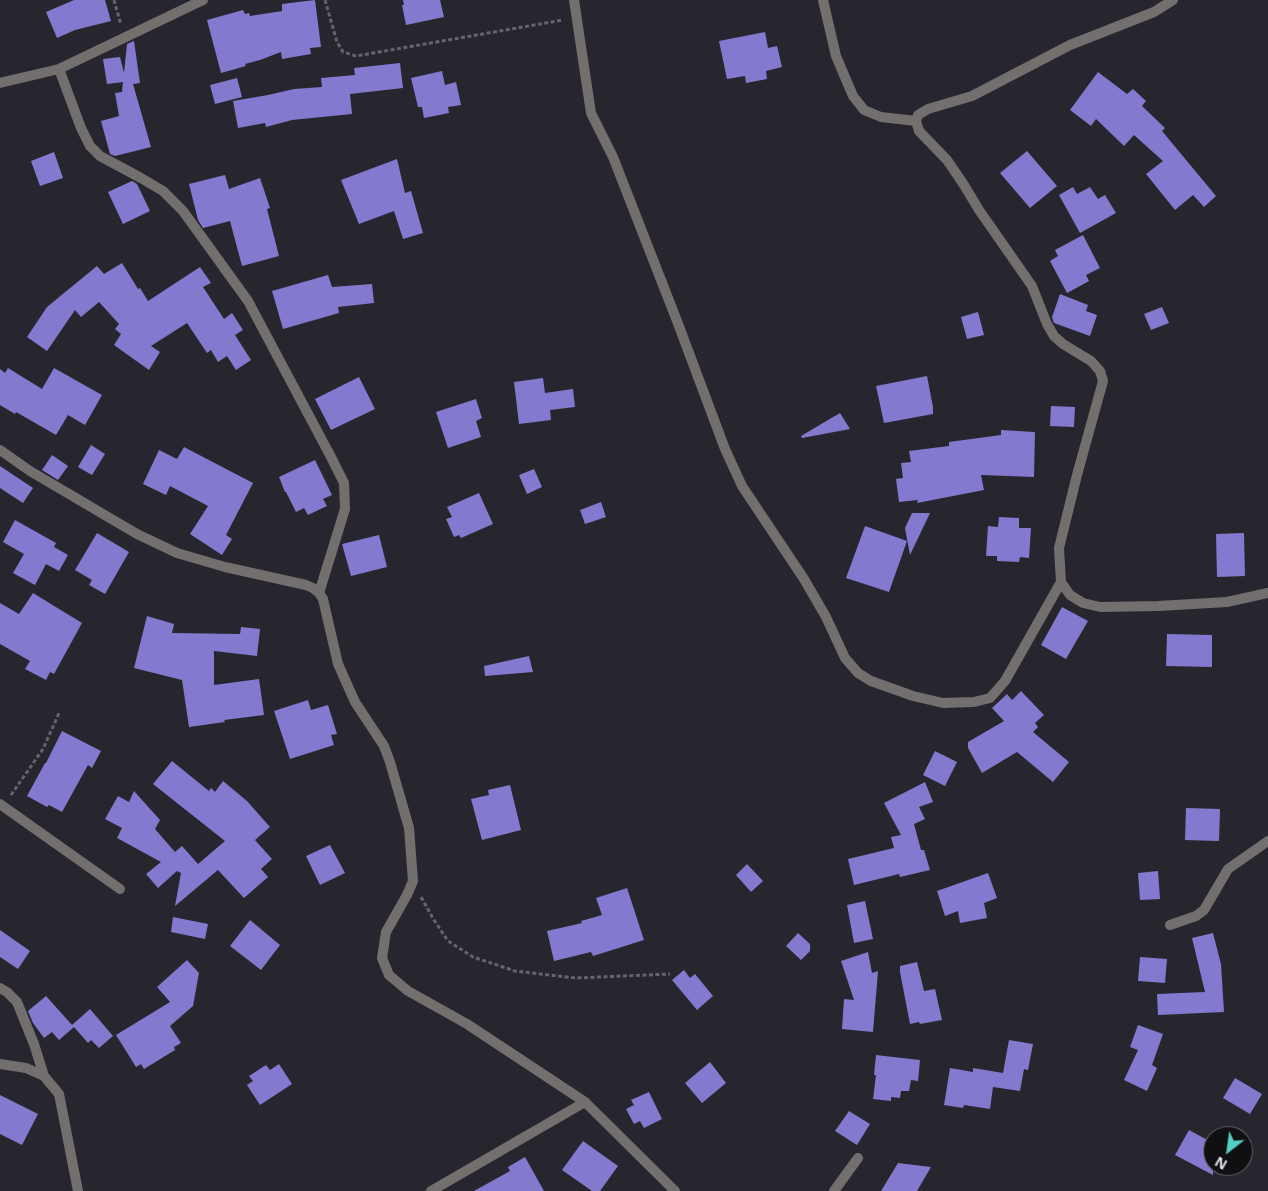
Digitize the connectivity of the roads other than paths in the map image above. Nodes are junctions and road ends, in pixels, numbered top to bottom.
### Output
1 (203, 0) edge
2 (574, 0) edge
3 (823, 0) edge
4 (1173, 0) edge
5 (59, 69) junction
6 (0, 83) edge
7 (916, 121) junction
8 (0, 450) edge
9 (1061, 582) junction
10 (319, 593) junction
11 (1268, 593) edge
12 (2, 805) edge
13 (1268, 841) edge
14 (120, 889) dead end
15 (1170, 925) dead end
16 (0, 988) edge
17 (0, 1064) edge
18 (44, 1076) junction
19 (585, 1102) junction
20 (858, 1158) dead end
21 (78, 1191) edge
22 (431, 1191) edge
23 (675, 1191) edge
24 (834, 1191) edge

1 - 5 street
2 - 9 street
3 - 7 street
4 - 7 street
5 - 6 street
5 - 10 street
7 - 9 street
8 - 10 street
9 - 11 street
10 - 19 street
12 - 14 street
13 - 15 street
16 - 18 street
17 - 18 street
18 - 21 street
19 - 22 street
19 - 23 street
20 - 24 street

